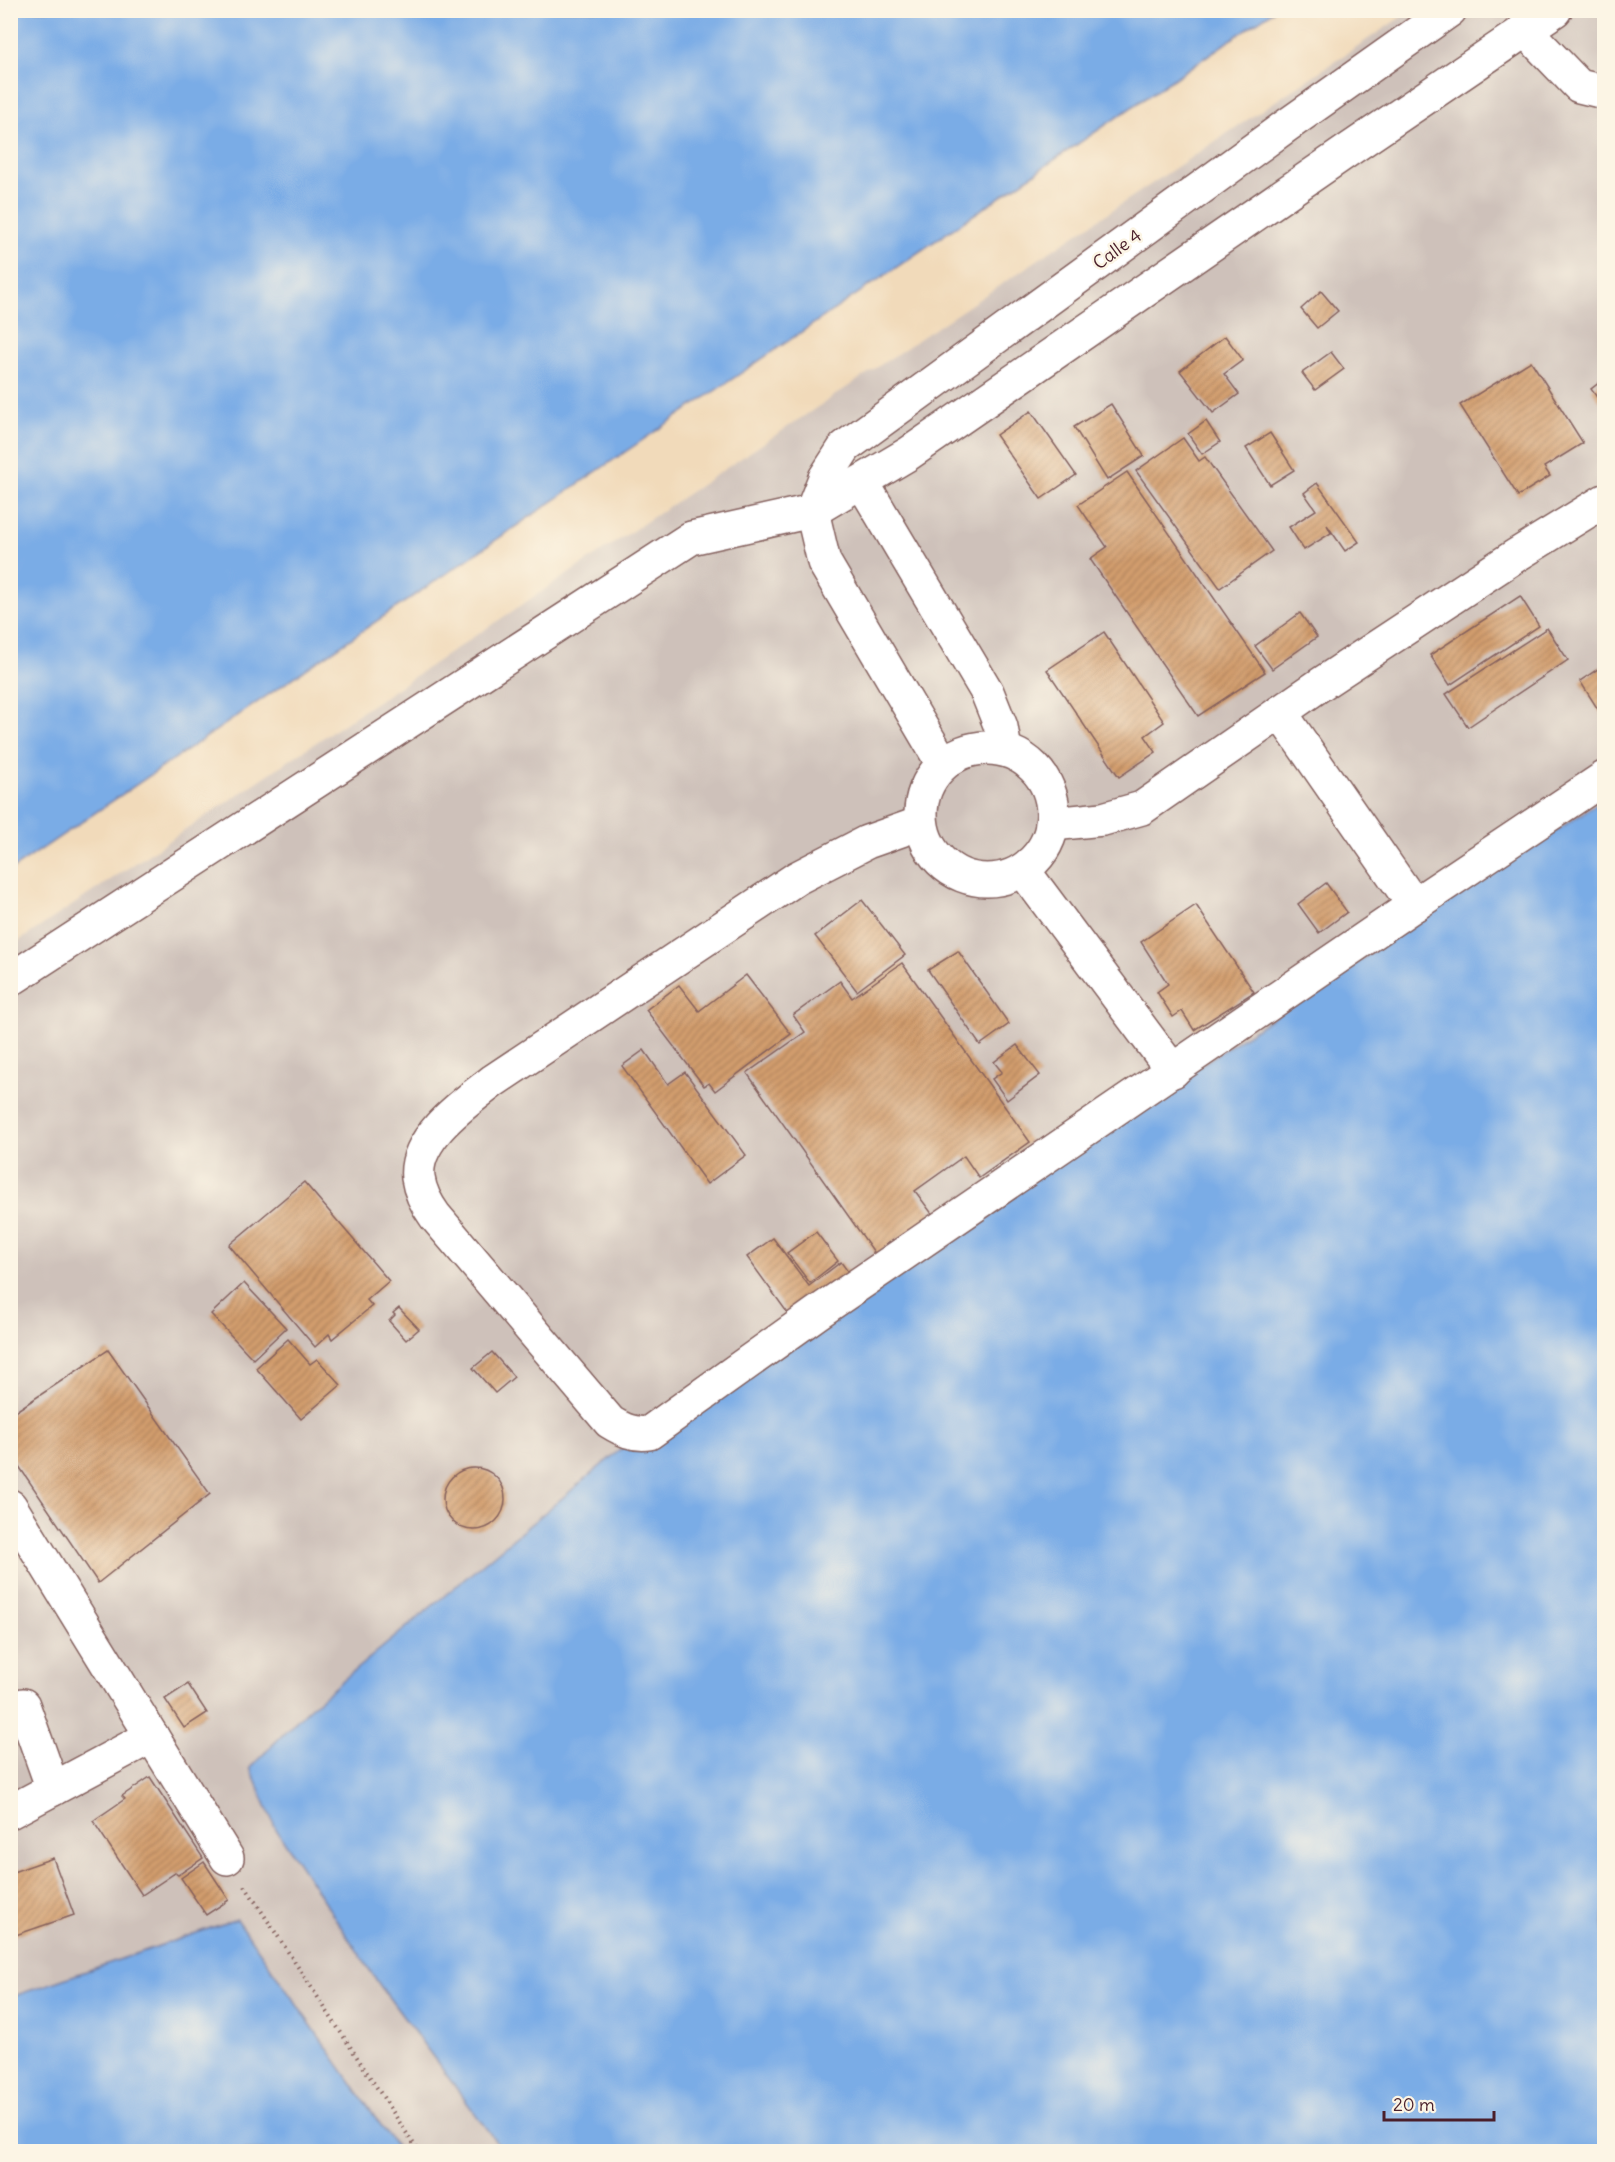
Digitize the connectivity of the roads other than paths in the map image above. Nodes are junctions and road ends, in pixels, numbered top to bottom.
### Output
1 (1450, 10) edge
2 (1555, 10) edge
3 (1524, 29) junction
4 (1605, 92) edge
5 (862, 482) junction
6 (1605, 501) edge
7 (812, 512) junction
8 (1280, 712) junction
9 (1005, 750) junction
10 (943, 764) junction
11 (1605, 778) edge
12 (921, 823) junction
13 (1052, 824) junction
14 (1023, 870) junction
15 (1413, 905) junction
16 (10, 980) edge
17 (1173, 1071) junction
18 (10, 1506) edge
19 (23, 1705) dead end
20 (152, 1736) junction
21 (53, 1789) junction
22 (10, 1812) edge
23 (226, 1858) road end

1 - 7 lane, Calle 4
2 - 3 lane
3 - 4 lane
3 - 5 lane
5 - 7 lane
5 - 9 lane
6 - 8 lane
7 - 10 lane
7 - 16 lane
8 - 13 lane
8 - 15 lane
9 - 10 lane
9 - 13 lane
10 - 12 lane
11 - 15 lane
12 - 14 lane
12 - 17 lane
13 - 14 lane
14 - 17 lane
15 - 17 lane
18 - 20 lane
19 - 21 lane
20 - 21 lane
20 - 23 lane
21 - 22 lane

